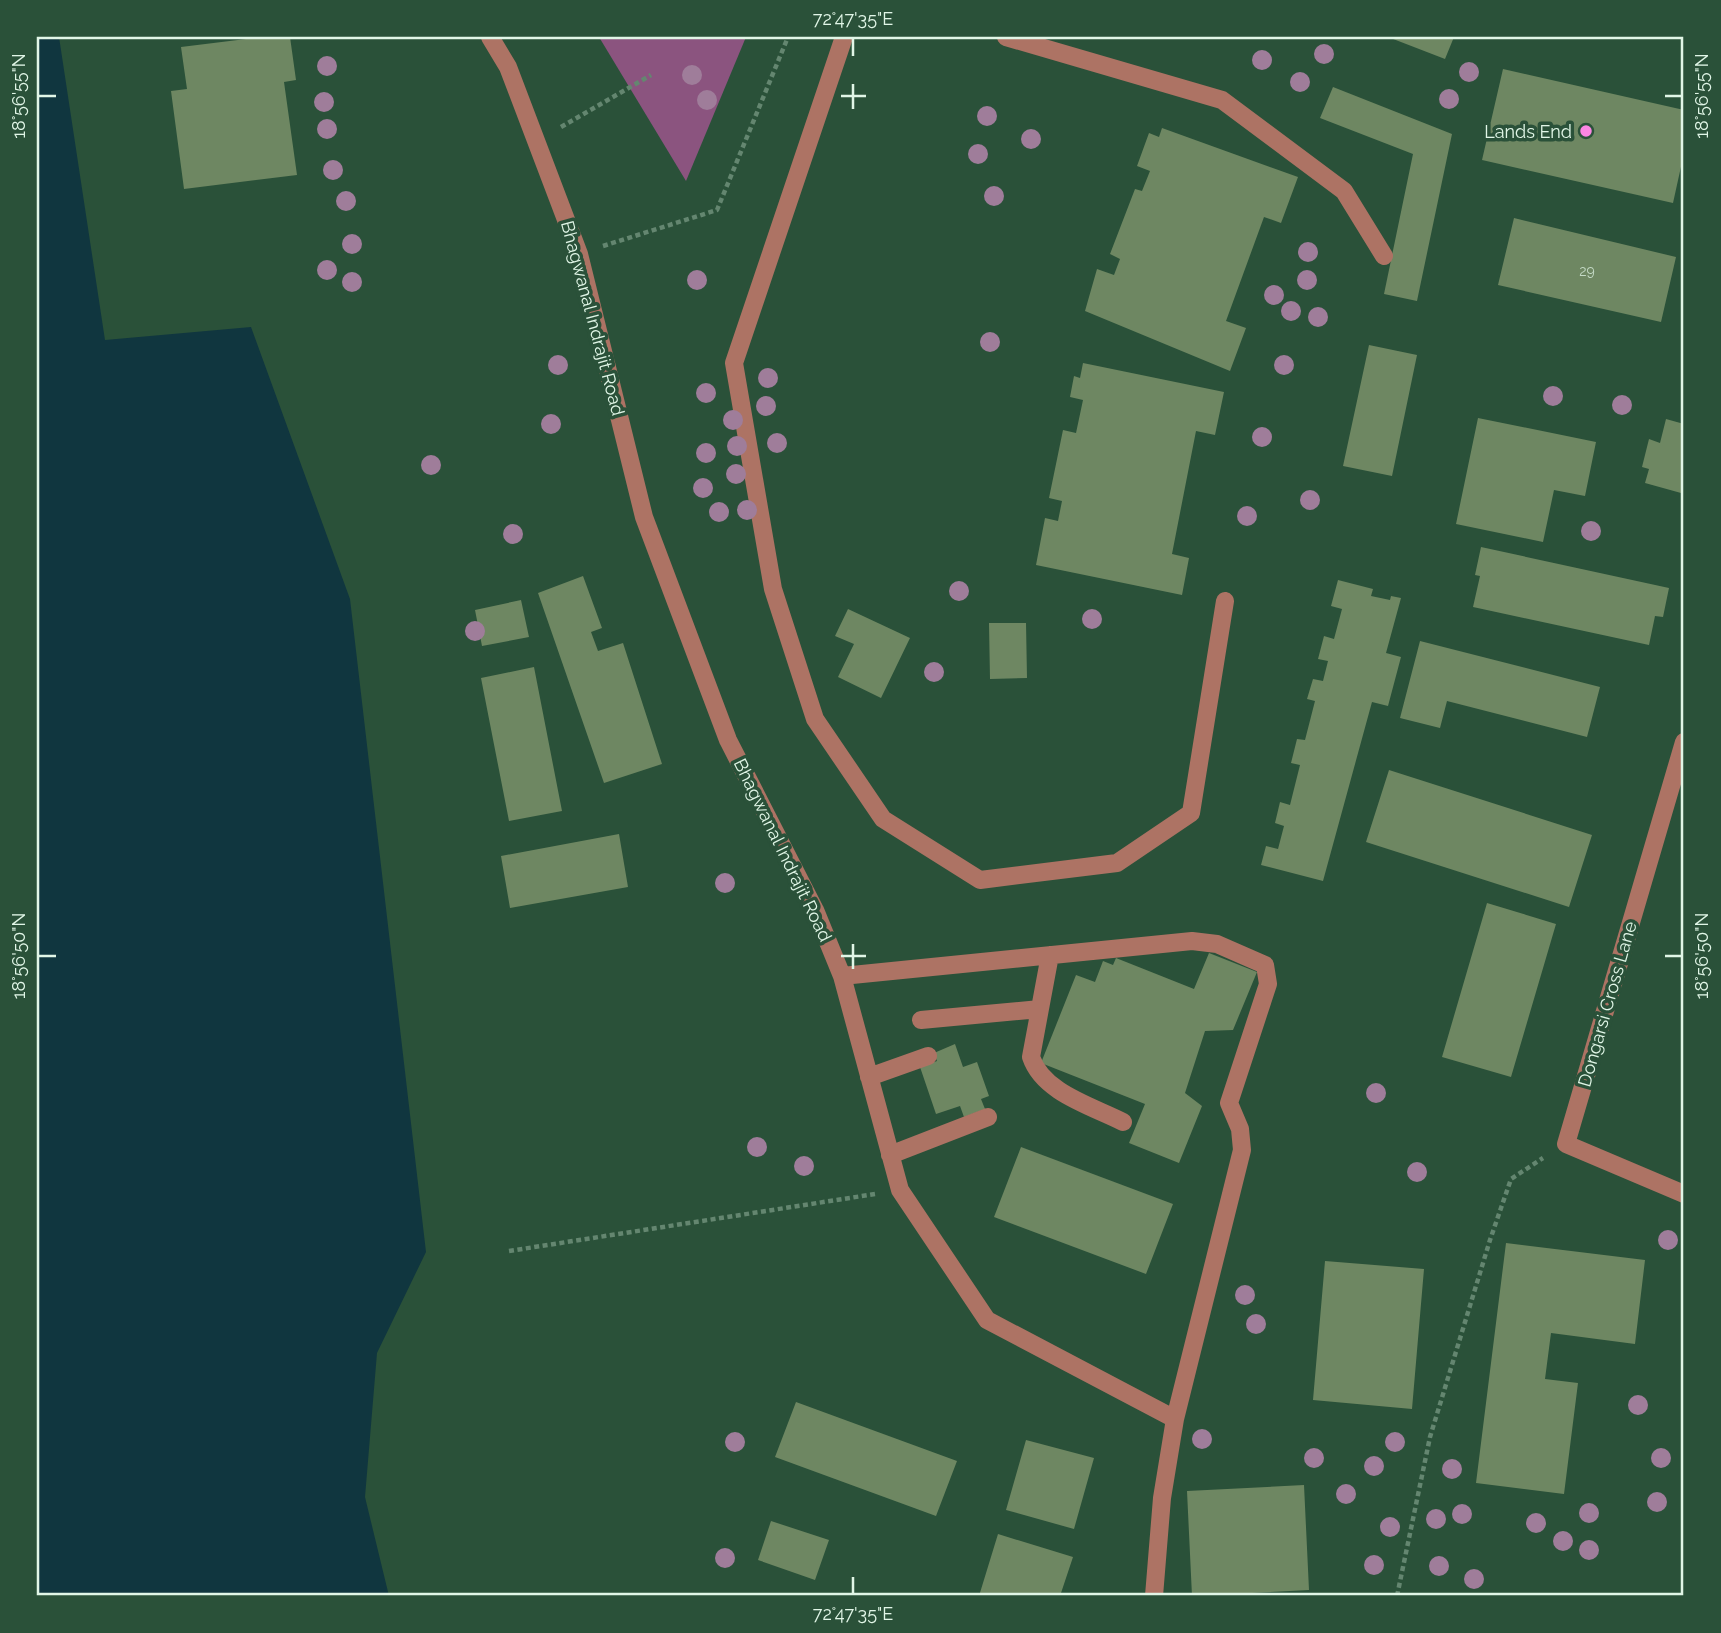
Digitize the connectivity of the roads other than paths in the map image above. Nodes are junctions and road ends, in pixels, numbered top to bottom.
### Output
1 (490, 37) edge
2 (844, 37) edge
3 (1006, 37) edge
4 (1384, 256) dead end
5 (1225, 601) dead end
6 (1684, 742) edge
7 (1050, 955) junction
8 (842, 976) junction
9 (1040, 1009) junction
10 (921, 1020) dead end
11 (928, 1056) dead end
12 (869, 1077) junction
13 (988, 1117) dead end
14 (1123, 1122) dead end
15 (890, 1155) junction
16 (1684, 1194) edge
17 (1175, 1419) junction
18 (1154, 1596) edge

1 - 8 street, Bhagwanal Indrajit Road
2 - 5 street
3 - 4 street
6 - 16 street, Dongarsi Cross Lane
7 - 8 street
7 - 9 street
7 - 17 street
8 - 12 street, Bhagwanal Indrajit Road
9 - 10 street
9 - 14 street
11 - 12 street
12 - 15 street, Bhagwanal Indrajit Road
13 - 15 street
15 - 17 street, Bhagwanal Indrajit Road
17 - 18 street

